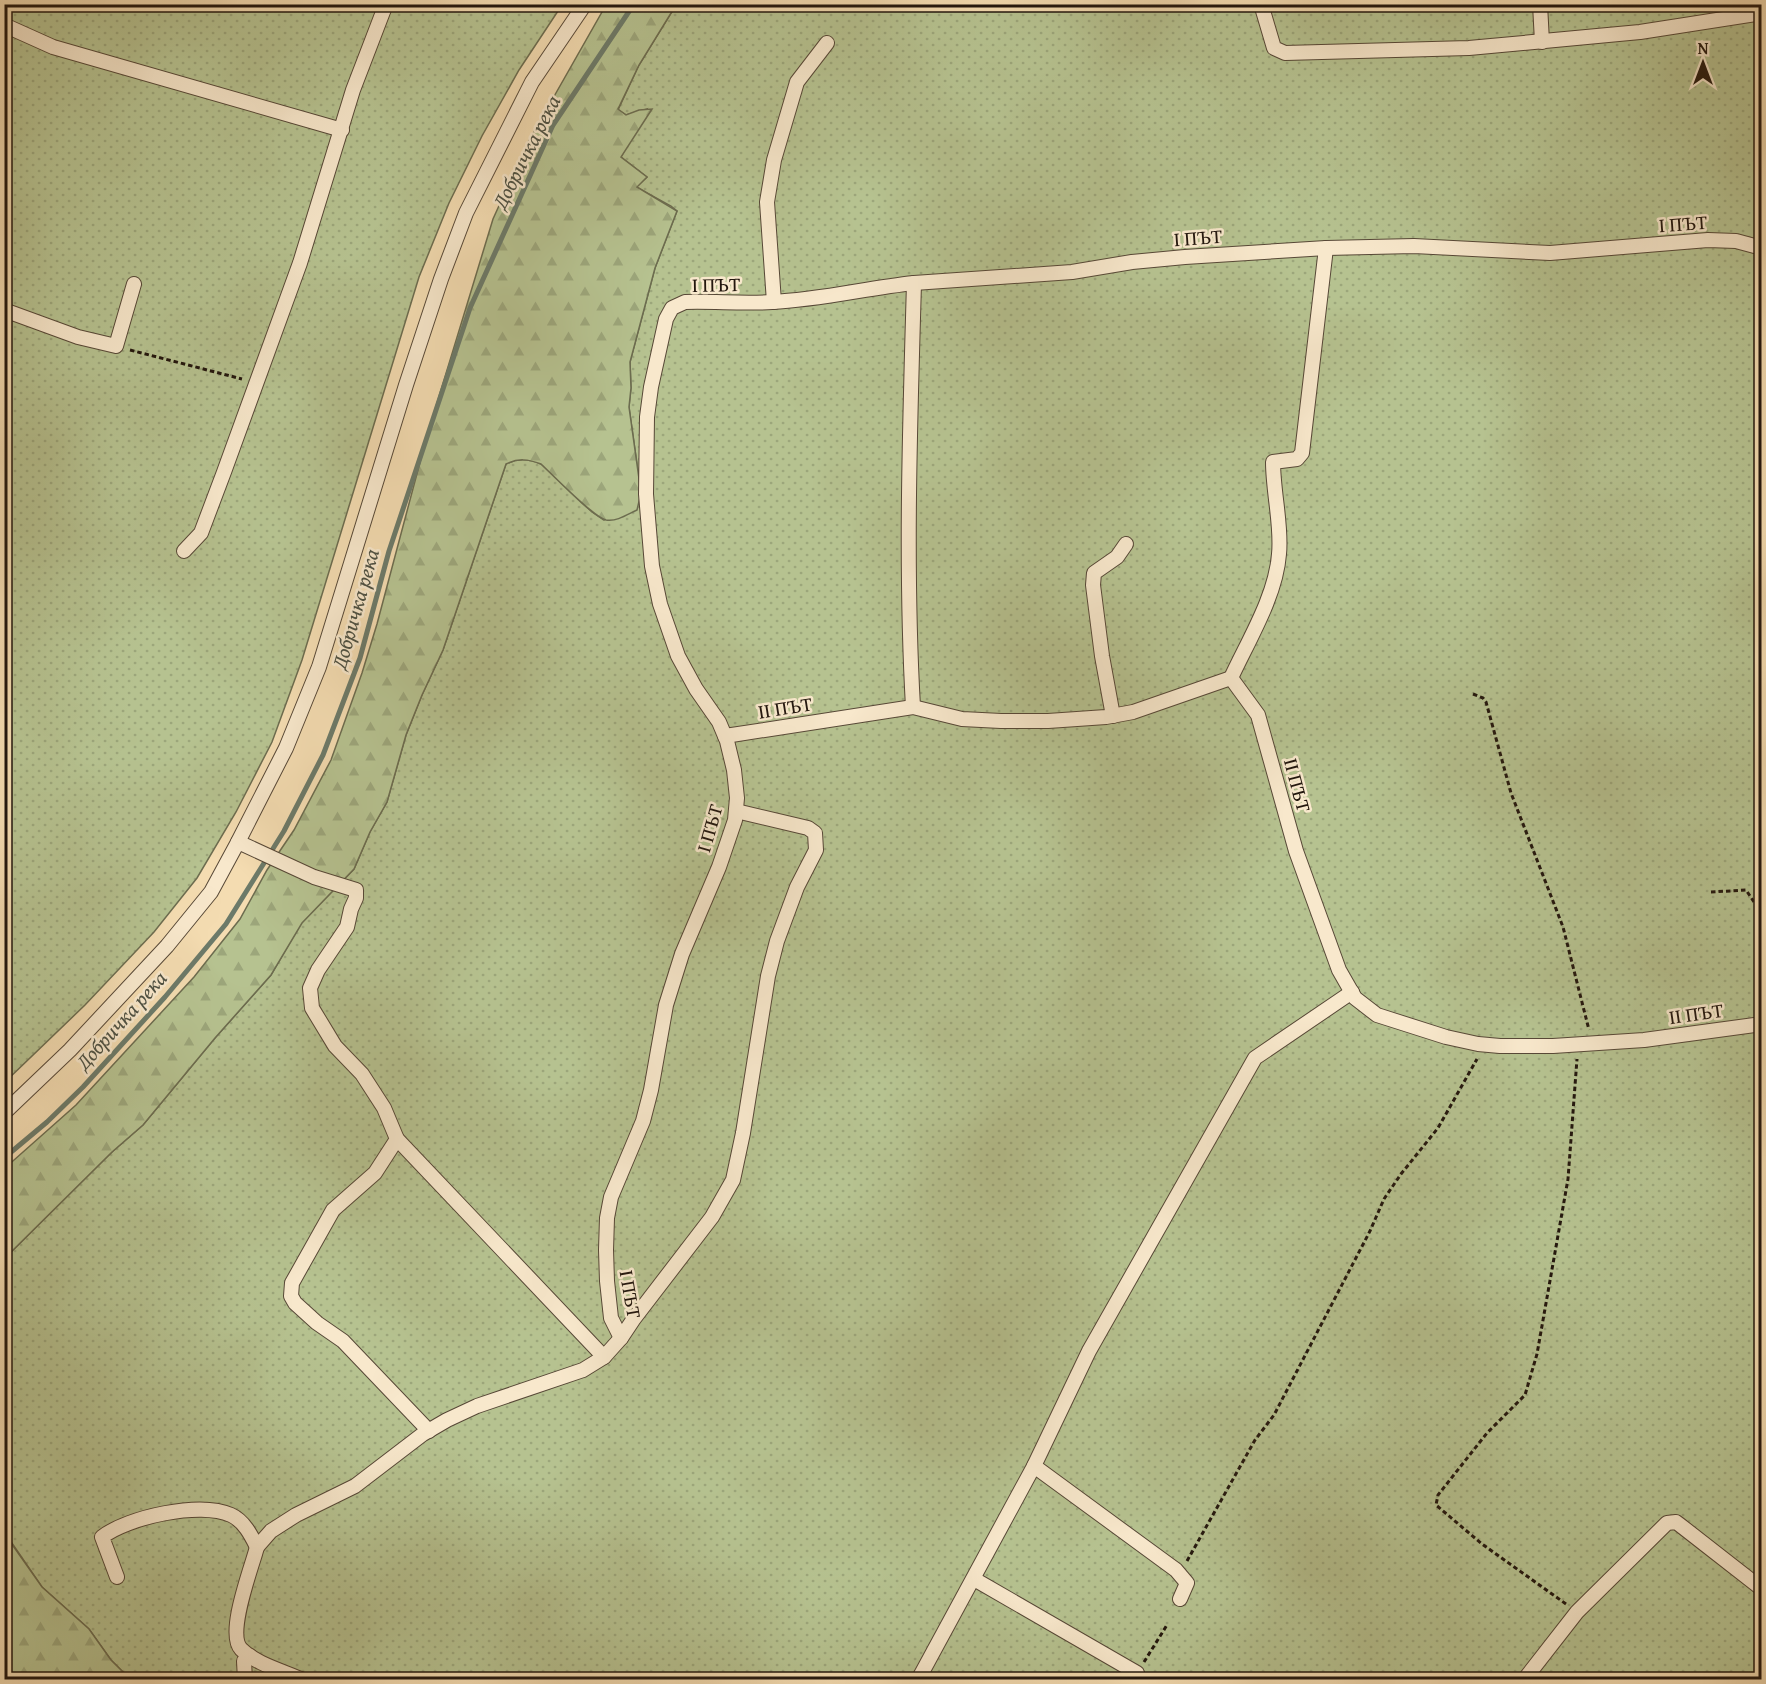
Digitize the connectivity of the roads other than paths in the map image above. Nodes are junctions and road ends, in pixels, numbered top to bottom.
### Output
1 (386, 4) edge
2 (585, 4) edge
3 (1261, 4) edge
4 (1540, 4) edge
5 (1761, 13) edge
6 (4, 25) edge
7 (1542, 42) junction
8 (827, 43) dead end
9 (342, 130) junction
10 (1326, 248) junction
11 (1761, 248) edge
12 (914, 283) junction
13 (135, 284) dead end
14 (774, 302) junction
15 (4, 310) edge
16 (1126, 544) dead end
17 (184, 551) dead end
18 (1231, 678) junction
19 (913, 706) junction
20 (1113, 716) junction
21 (725, 736) junction
22 (736, 811) junction
23 (238, 842) junction
24 (1352, 992) junction
25 (1761, 1024) edge
26 (4, 1113) edge
27 (398, 1139) junction
28 (621, 1338) junction
29 (604, 1358) junction
30 (429, 1431) junction
31 (1034, 1467) junction
32 (257, 1547) junction
33 (117, 1577) dead end
34 (974, 1579) junction
35 (1761, 1589) edge
36 (1180, 1599) dead end
37 (250, 1656) junction
38 (1137, 1673) road end
39 (245, 1680) edge
40 (303, 1680) edge
41 (918, 1680) edge
42 (1524, 1680) edge

1 - 9 street
2 - 23 street
3 - 7 street
4 - 7 street
5 - 7 street
6 - 9 street
8 - 14 street
9 - 17 street
10 - 11 street, І ПЪТ
10 - 12 street, І ПЪТ
10 - 18 street
12 - 14 street, І ПЪТ
12 - 19 street
13 - 15 street
14 - 21 street, І ПЪТ
16 - 20 street
18 - 20 street, ІІ ПЪТ
18 - 24 street, ІІ ПЪТ
19 - 20 street, ІІ ПЪТ
19 - 21 street, ІІ ПЪТ
21 - 22 street, І ПЪТ
22 - 28 street, І ПЪТ
22 - 28 street
23 - 26 street
23 - 27 street
24 - 25 street, ІІ ПЪТ
24 - 31 street
27 - 29 street
27 - 30 street
28 - 29 street
29 - 30 street
30 - 32 street
31 - 34 street
31 - 36 street
32 - 33 street
32 - 37 street
34 - 38 street
34 - 41 street
35 - 42 street
37 - 39 street
37 - 40 street

